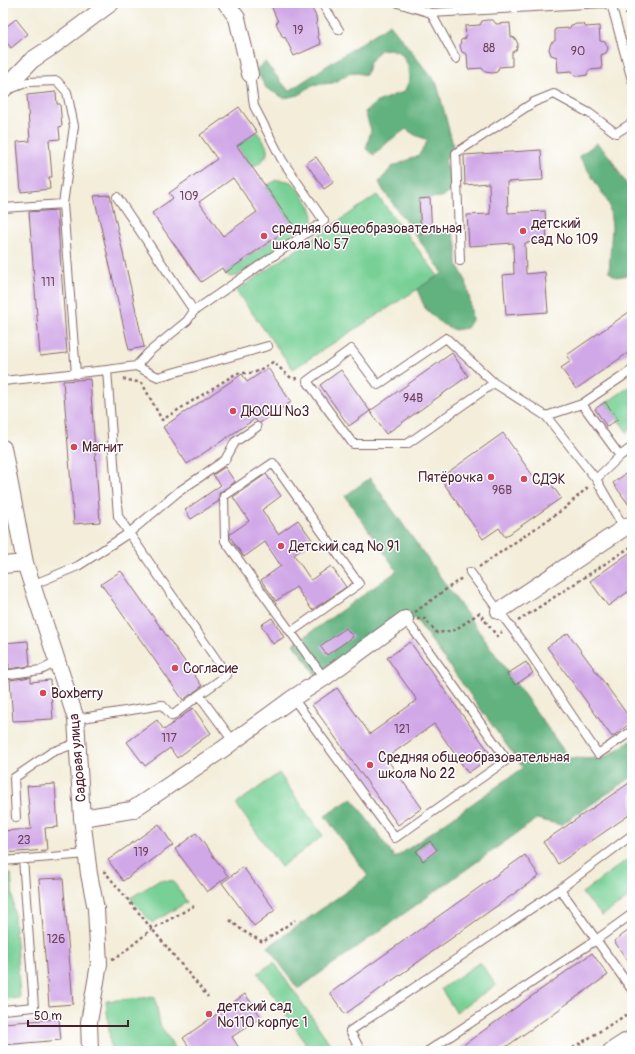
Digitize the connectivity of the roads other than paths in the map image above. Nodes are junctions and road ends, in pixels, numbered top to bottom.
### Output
1 (111, 3) edge
2 (226, 3) edge
3 (323, 3) edge
4 (398, 3) edge
5 (605, 3) edge
6 (431, 13) junction
7 (339, 30) dead end
8 (456, 59) dead end
9 (250, 74) joint
10 (632, 80) edge
11 (3, 91) edge
12 (632, 123) edge
13 (117, 197) dead end
14 (63, 204) junction
15 (3, 208) edge
16 (460, 261) dead end
17 (194, 311) junction
18 (268, 346) dead end
19 (136, 366) junction
20 (632, 370) edge
21 (107, 373) junction
22 (76, 374) junction
23 (3, 381) edge
24 (494, 383) junction
25 (582, 404) junction
26 (546, 416) junction
27 (257, 427) dead end
28 (3, 448) edge
29 (632, 448) edge
30 (620, 456) junction
31 (6, 477) edge
32 (596, 479) junction
33 (628, 526) edge
34 (128, 533) junction
35 (25, 563) junction
36 (3, 565) edge
37 (470, 572) road end
38 (32, 585) junction
39 (499, 611) junction
40 (405, 619) joint
41 (291, 632) junction
42 (57, 662) junction
43 (3, 675) edge
44 (324, 678) junction
45 (199, 695) junction
46 (293, 698) junction
47 (76, 719) junction
48 (632, 731) edge
49 (233, 741) junction
50 (78, 743) junction
51 (16, 818) dead end
52 (82, 818) junction
53 (632, 835) edge
54 (87, 854) junction
55 (23, 859) junction
56 (3, 861) edge
57 (560, 889) junction
58 (632, 914) edge
59 (596, 940) junction
60 (632, 990) edge
61 (3, 1010) edge
62 (632, 1039) edge
63 (90, 1051) edge
64 (361, 1051) edge
65 (428, 1051) edge
66 (611, 1051) edge

1 - 11 street
2 - 9 street
3 - 7 lane
4 - 6 lane
5 - 6 lane
5 - 10 lane
6 - 8 lane
9 - 17 lane
11 - 14 lane
12 - 16 lane
13 - 17 lane
14 - 15 lane
14 - 22 lane
17 - 19 lane
18 - 19 lane
19 - 21 lane
20 - 25 lane
21 - 22 lane
21 - 34 lane
22 - 23 lane
24 - 24 lane
24 - 26 lane
25 - 26 lane
25 - 30 lane
26 - 32 lane
27 - 34 lane
28 - 31 street, Садовая улица
29 - 30 lane
30 - 32 lane
31 - 35 street, Садовая улица
32 - 33 lane
33 - 39 street
34 - 38 lane
34 - 45 lane
35 - 36 street
35 - 38 street, Садовая улица
37 - 39 lane
38 - 42 street, Садовая улица
39 - 48 lane
40 - 44 street
40 - 46 lane
41 - 41 lane
41 - 44 lane
42 - 43 lane
42 - 47 street, Садовая улица
44 - 46 street
45 - 47 lane
45 - 49 lane
46 - 49 street
47 - 50 street, Садовая улица
49 - 52 street
50 - 51 lane
50 - 52 street, Садовая улица
52 - 54 street, Садовая улица
53 - 57 lane
54 - 55 lane
54 - 63 street, Садовая улица
55 - 56 lane
55 - 61 lane
57 - 59 lane
57 - 64 lane
58 - 59 lane
59 - 60 lane
59 - 65 lane
62 - 66 street

